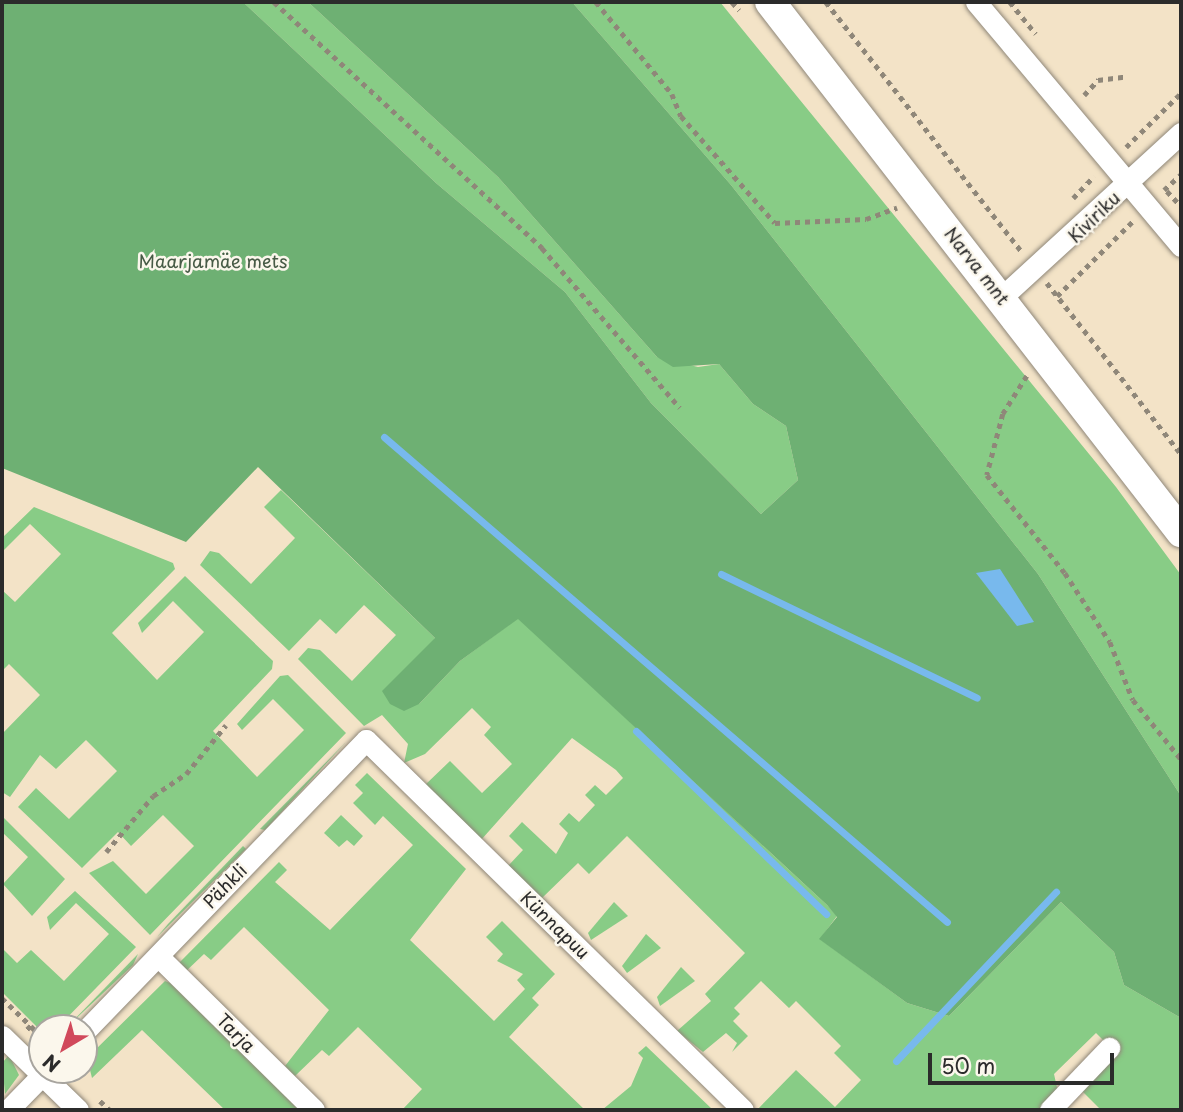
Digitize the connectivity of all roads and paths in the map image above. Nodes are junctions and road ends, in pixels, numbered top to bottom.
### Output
1 (274, 2) edge
2 (596, 2) edge
3 (732, 2) edge
4 (770, 2) edge
5 (826, 2) edge
6 (976, 2) edge
7 (739, 10) dead end
8 (1124, 77) dead end
9 (1181, 93) edge
10 (1084, 94) dead end
11 (1181, 133) edge
12 (1126, 146) dead end
13 (1181, 174) edge
14 (1127, 186) junction
15 (924, 198) junction
16 (1181, 206) edge
17 (1134, 220) dead end
18 (1181, 246) edge
19 (1038, 271) junction
20 (1056, 296) junction
21 (1002, 297) junction
22 (1041, 348) junction
23 (680, 408) dead end
24 (1181, 454) edge
25 (1181, 532) edge
26 (226, 725) dead end
27 (366, 740) joint
28 (1181, 759) edge
29 (106, 852) dead end
30 (158, 956) junction
31 (98, 1018) edge
32 (2, 1036) edge
33 (1109, 1048) dead end
34 (28, 1058) edge
35 (34, 1084) edge
36 (55, 1084) edge
37 (8, 1110) edge
38 (78, 1110) edge
39 (314, 1110) edge
40 (743, 1110) edge
41 (1049, 1110) edge

1 - 23 path
2 - 15 path
3 - 7 path
4 - 15 main road, Narva mnt
5 - 19 path
6 - 14 street
8 - 10 path
9 - 12 path
11 - 14 street, Kiviriku
13 - 16 path
14 - 18 street
14 - 19 street, Kiviriku
15 - 21 main road, Narva mnt
17 - 20 path
19 - 20 path
19 - 21 street, Kiviriku
20 - 24 path
21 - 22 main road, Narva mnt
22 - 25 main road, Narva mnt
22 - 28 path
26 - 29 path
27 - 30 street, Pähkli
27 - 40 street, Künnapuu
30 - 31 street, Pähkli
30 - 39 street, Tarja
32 - 34 street
33 - 41 street
35 - 37 street
36 - 38 street

